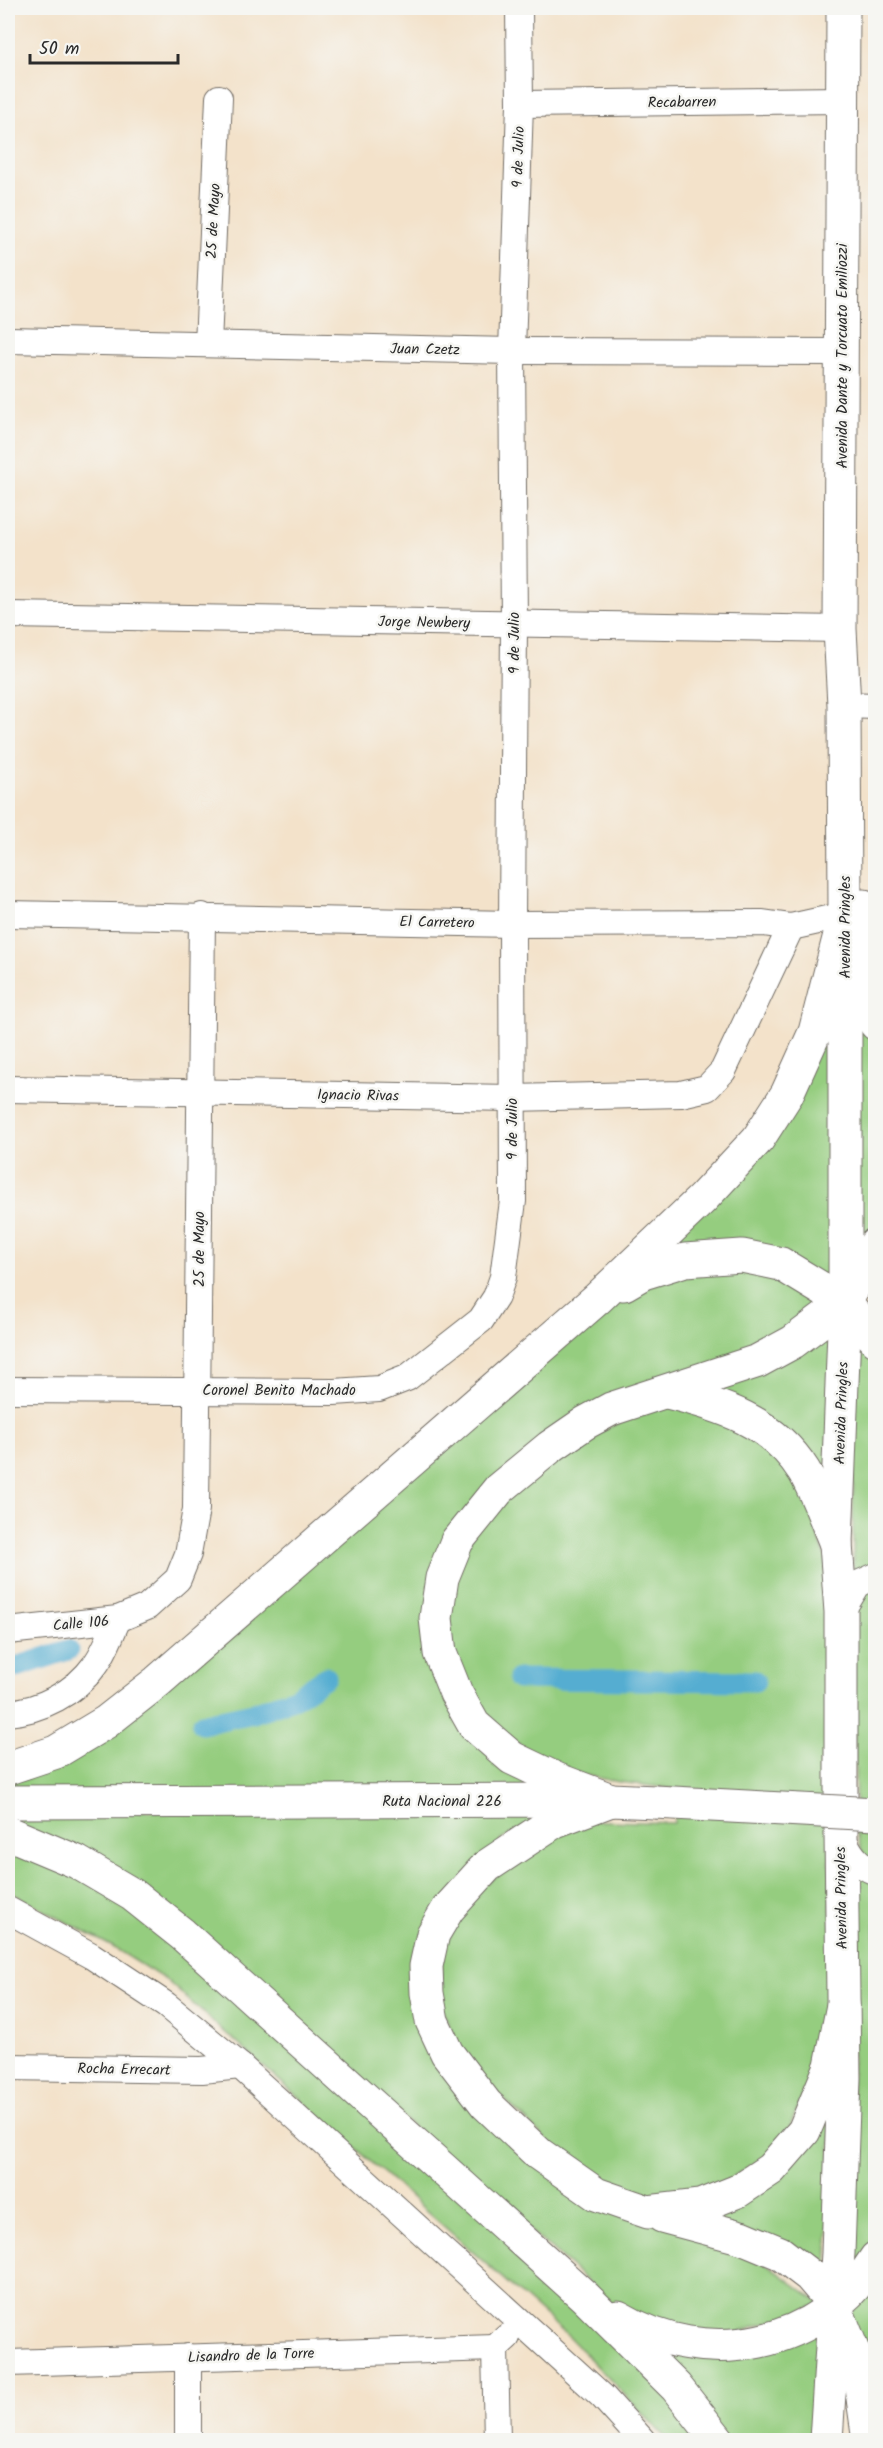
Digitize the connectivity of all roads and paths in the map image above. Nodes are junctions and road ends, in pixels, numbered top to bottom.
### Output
1 (519, 8) edge
2 (843, 8) edge
3 (219, 98) dead end
4 (843, 100) junction
5 (520, 104) junction
6 (8, 340) edge
7 (208, 344) junction
8 (512, 351) junction
9 (842, 352) junction
10 (8, 615) edge
11 (514, 623) junction
12 (840, 629) junction
13 (843, 705) junction
14 (876, 706) edge
15 (8, 914) edge
16 (855, 914) junction
17 (202, 916) junction
18 (512, 924) junction
19 (791, 927) junction
20 (876, 1024) edge
21 (8, 1089) edge
22 (201, 1092) junction
23 (512, 1098) junction
24 (876, 1244) edge
25 (503, 1277) joint
26 (598, 1298) junction
27 (846, 1303) junction
28 (876, 1340) edge
29 (8, 1390) edge
30 (198, 1390) junction
31 (667, 1392) junction
32 (836, 1544) junction
33 (876, 1576) edge
34 (177, 1579) joint
35 (842, 1612) junction
36 (118, 1619) junction
37 (8, 1630) edge
38 (8, 1713) edge
39 (8, 1768) edge
40 (611, 1800) junction
41 (8, 1802) edge
42 (876, 1814) edge
43 (8, 1833) edge
44 (841, 1834) junction
45 (876, 1872) edge
46 (8, 1910) edge
47 (843, 2005) junction
48 (240, 2066) junction
49 (8, 2067) edge
50 (648, 2212) junction
51 (876, 2258) edge
52 (585, 2297) junction
53 (834, 2304) junction
54 (520, 2324) junction
55 (495, 2348) junction
56 (188, 2357) junction
57 (8, 2362) edge
58 (188, 2440) edge
59 (496, 2440) edge
60 (642, 2440) edge
61 (718, 2440) edge
62 (826, 2440) edge
63 (869, 2440) edge

1 - 5 street, 9 de Julio
2 - 4 main road, Avenida Dante y Torcuato Emiliozzi
3 - 7 street, 25 de Mayo
4 - 5 street, Recabarren
4 - 9 main road, Avenida Dante y Torcuato Emiliozzi
5 - 8 street, 9 de Julio
6 - 7 street, Juan Czetz
7 - 8 street, Juan Czetz
8 - 9 street, Juan Czetz
8 - 11 street, 9 de Julio
9 - 12 main road, Avenida Dante y Torcuato Emiliozzi
10 - 11 street, Jorge Newbery
11 - 12 street, Jorge Newbery
11 - 18 street, 9 de Julio
12 - 13 main road, Avenida Dante y Torcuato Emiliozzi
13 - 14 street
13 - 16 main road, Avenida Pringles
15 - 17 street, El Carretero
16 - 19 street, El Carretero
16 - 20 main road, Avenida Pringles
16 - 26 main road
16 - 27 main road, Avenida Pringles
17 - 18 street, El Carretero
17 - 22 street, 25 de Mayo
18 - 19 street, El Carretero
18 - 23 street, 9 de Julio
19 - 23 street, Ignacio Rivas
21 - 22 street, Ignacio Rivas
22 - 23 street, Ignacio Rivas
22 - 30 street, 25 de Mayo
23 - 25 street, 9 de Julio
24 - 27 main road
25 - 30 street, Coronel Benito Machado
26 - 27 main road
26 - 39 main road
27 - 28 main road
27 - 31 main road
27 - 32 main road, Avenida Pringles
29 - 30 street, Coronel Benito Machado
30 - 34 street, 25 de Mayo
31 - 32 main road
31 - 40 main road
32 - 35 main road, Avenida Pringles
33 - 35 street
34 - 36 street, Calle 106
35 - 44 main road, Avenida Pringles
36 - 37 street, Calle 106
36 - 38 street
40 - 41 main road, Ruta Nacional 226
40 - 42 main road, Ruta Nacional 226, bridge
40 - 50 main road
43 - 52 main road
44 - 45 street
44 - 47 main road, Avenida Pringles
46 - 48 street
47 - 50 main road
47 - 53 main road, Avenida Pringles
48 - 49 street, Rocha Errecart
48 - 54 street
50 - 53 main road
51 - 53 main road
52 - 53 main road
52 - 61 main road
53 - 62 main road, Avenida Pringles
53 - 63 main road
54 - 55 street
54 - 60 street
55 - 56 street, Lisandro de la Torre
55 - 59 street
56 - 57 street, Lisandro de la Torre
56 - 58 street

